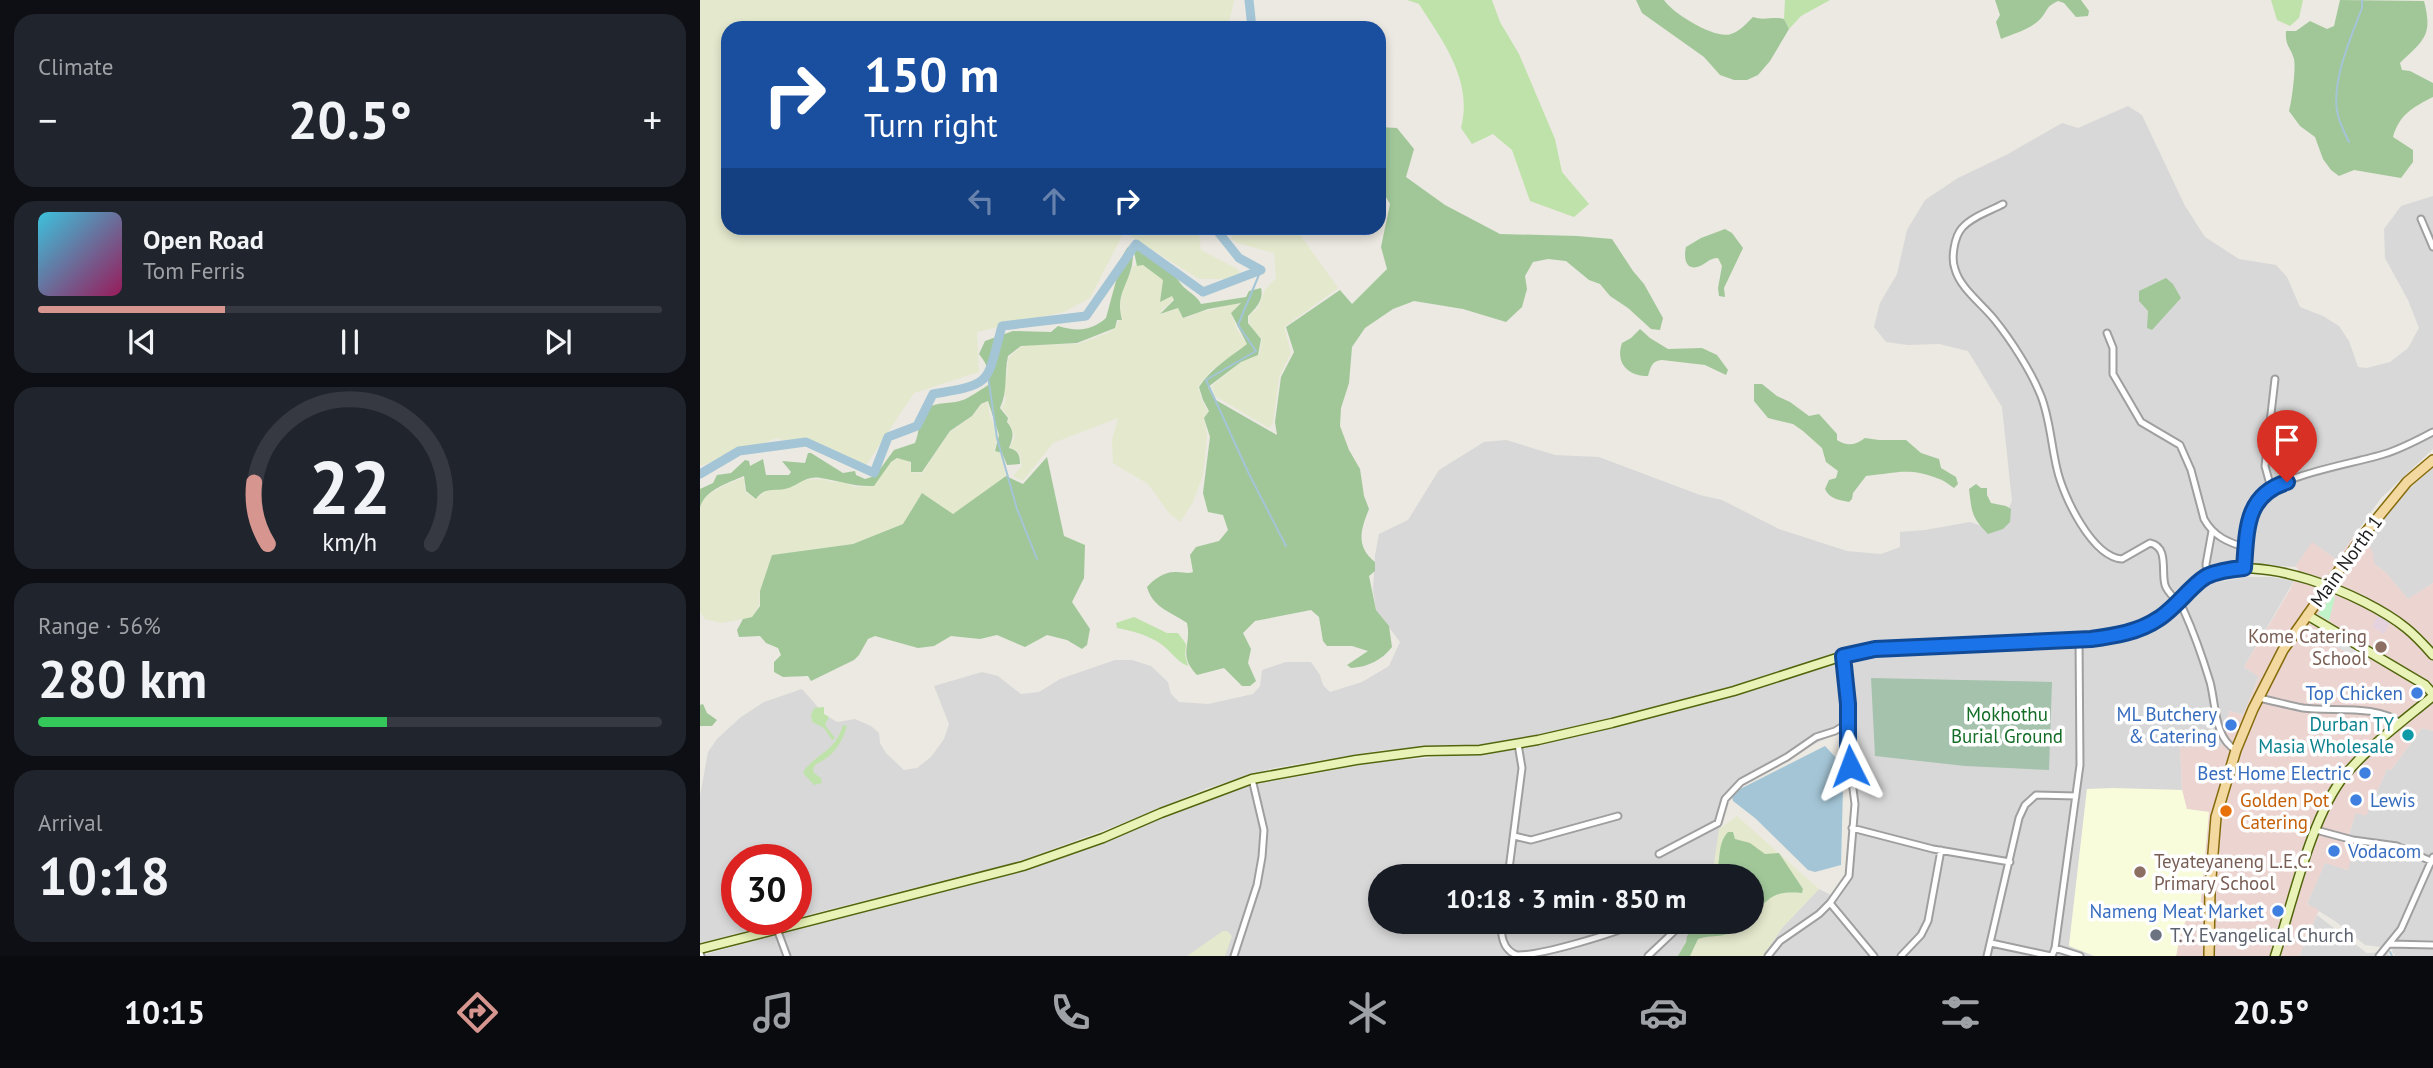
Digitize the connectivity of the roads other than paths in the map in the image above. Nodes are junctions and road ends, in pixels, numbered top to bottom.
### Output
1 (2003, 204) dead end
2 (2421, 219) dead end
3 (2433, 247) edge
4 (2107, 333) dead end
5 (2275, 379) dead end
6 (2433, 432) edge
7 (2433, 460) edge
8 (2271, 488) junction
9 (2212, 531) junction
10 (2246, 548) junction
11 (2244, 568) junction
12 (2207, 576) junction
13 (2326, 587) junction
14 (2179, 603) junction
15 (2307, 615) junction
16 (2079, 639) junction
17 (2433, 655) edge
18 (1843, 656) junction
19 (2431, 691) edge
20 (2259, 698) junction
21 (1848, 723) junction
22 (2400, 723) junction
23 (1518, 744) junction
24 (2236, 750) junction
25 (1252, 779) junction
26 (2076, 796) junction
27 (1618, 816) dead end
28 (1852, 828) junction
29 (2316, 830) junction
30 (1514, 836) junction
31 (1941, 850) junction
32 (1659, 853) dead end
33 (2432, 860) edge
34 (2010, 862) junction
35 (1510, 864) edge
36 (1830, 903) junction
37 (812, 920) edge
38 (1500, 934) edge
39 (1606, 934) edge
40 (1671, 934) edge
41 (757, 935) edge
42 (778, 935) edge
43 (1991, 943) junction
44 (2389, 944) junction
45 (2433, 945) edge
46 (2055, 948) junction
47 (700, 953) edge
48 (2381, 954) edge
49 (787, 956) edge
50 (1234, 956) edge
51 (1648, 956) edge
52 (1768, 956) edge
53 (1874, 956) edge
54 (1901, 956) edge
55 (1987, 956) edge
56 (2051, 956) edge
57 (2080, 956) edge
58 (2209, 956) edge
59 (2275, 956) edge

1 - 14 street
2 - 3 street
4 - 9 street
5 - 8 street
6 - 8 street
7 - 13 main road, Main North 1
8 - 10 street
9 - 10 street
9 - 12 street
10 - 11 street
11 - 12 main road
11 - 13 main road
12 - 14 main road
13 - 15 main road, Main North 1
13 - 17 main road
14 - 16 main road
14 - 24 street
15 - 19 main road
15 - 20 main road, Main North 1
16 - 18 main road
16 - 26 street
18 - 21 street
18 - 23 main road
19 - 22 main road
20 - 22 street
20 - 24 main road, Main North 1
21 - 28 street
21 - 32 street
22 - 29 main road
23 - 25 main road
23 - 30 street
24 - 58 main road, Main North 1
25 - 37 main road
25 - 50 street
26 - 34 street
26 - 46 street
27 - 30 street
28 - 31 street
28 - 36 street
29 - 33 street
29 - 59 main road
30 - 35 street
31 - 34 street
31 - 54 street
33 - 44 street
34 - 43 street
36 - 52 street
36 - 53 street
38 - 39 street
40 - 51 street
41 - 47 main road
42 - 49 street
43 - 55 street
43 - 56 street
44 - 45 street
44 - 48 street
46 - 56 street
46 - 57 street

